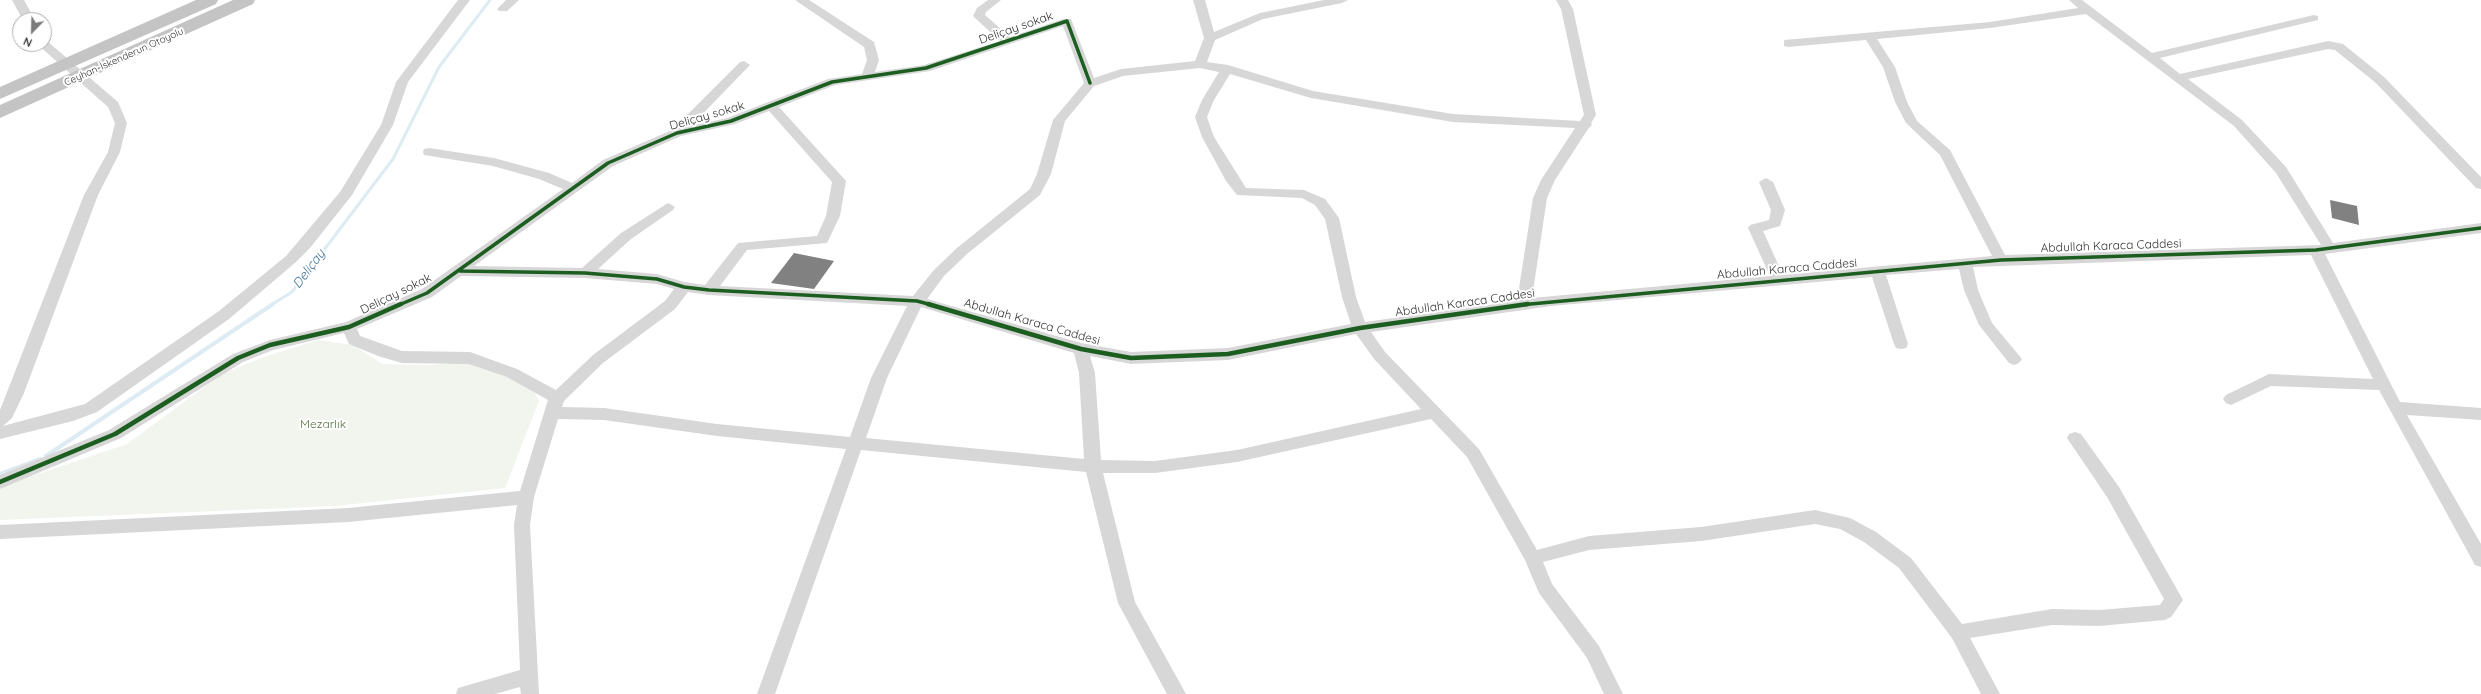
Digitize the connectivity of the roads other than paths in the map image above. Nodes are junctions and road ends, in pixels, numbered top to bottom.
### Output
1 (18, 0) edge
2 (210, 0) edge
3 (248, 0) edge
4 (464, 0) edge
5 (513, 0) edge
6 (801, 0) edge
7 (995, 0) edge
8 (1199, 0) edge
9 (1342, 0) edge
10 (1562, 0) edge
11 (2075, 0) edge
12 (503, 9) dead end
13 (2088, 10) junction
14 (25, 12) edge
15 (2314, 18) dead end
16 (1869, 36) junction
17 (1210, 38) junction
18 (1008, 42) junction
19 (1788, 43) dead end
20 (52, 52) edge
21 (2149, 57) junction
22 (744, 64) dead end
23 (1200, 64) junction
24 (1224, 68) junction
25 (868, 75) junction
26 (2177, 78) junction
27 (1090, 83) junction
28 (0, 94) edge
29 (771, 106) junction
30 (0, 112) edge
31 (1586, 125) junction
32 (677, 133) junction
33 (430, 152) dead end
34 (1766, 182) dead end
35 (2481, 185) edge
36 (573, 188) junction
37 (668, 207) dead end
38 (2481, 228) edge
39 (2322, 248) junction
40 (2001, 260) junction
41 (1965, 263) junction
42 (460, 271) junction
43 (1877, 271) junction
44 (585, 273) junction
45 (1779, 280) junction
46 (684, 287) junction
47 (709, 290) junction
48 (917, 301) junction
49 (1524, 305) junction
50 (349, 327) junction
51 (1360, 328) junction
52 (1901, 344) dead end
53 (1081, 349) junction
54 (2014, 359) dead end
55 (2385, 385) junction
56 (2231, 399) dead end
57 (556, 405) junction
58 (2395, 408) junction
59 (1436, 412) junction
60 (2481, 414) edge
61 (0, 421) edge
62 (0, 433) edge
63 (2075, 438) dead end
64 (856, 443) junction
65 (1092, 466) junction
66 (0, 482) edge
67 (526, 497) junction
68 (0, 532) edge
69 (2479, 555) edge
70 (1533, 558) junction
71 (1958, 632) junction
72 (529, 676) junction
73 (465, 694) edge
74 (530, 694) edge
75 (766, 694) edge
76 (1176, 694) edge
77 (1614, 694) edge
78 (1990, 694) edge

1 - 14 street
2 - 28 highway, Ceyhan-İskenderun Otoyolu
3 - 30 highway, Ceyhan-İskenderun Otoyolu
4 - 62 street
5 - 12 street
6 - 25 street
7 - 18 street
8 - 17 street
9 - 17 street
10 - 31 street
11 - 13 street
13 - 16 street
13 - 21 street
15 - 21 street
16 - 19 street
16 - 40 street
17 - 23 street
18 - 25 street, Deliçay sokak
18 - 27 street, Deliçay sokak
20 - 61 street
21 - 26 street
22 - 32 street
23 - 24 street
23 - 27 street
24 - 31 street
24 - 51 street
25 - 29 street, Deliçay sokak
26 - 35 street
26 - 39 street
27 - 48 street
29 - 32 street, Deliçay sokak
29 - 47 street
31 - 49 street
32 - 36 street, Deliçay sokak
33 - 36 street
34 - 45 street
36 - 42 street, Deliçay sokak
37 - 44 street
38 - 39 street, Abdullah Karaca Caddesi
39 - 40 street, Abdullah Karaca Caddesi
39 - 55 street
40 - 41 street, Abdullah Karaca Caddesi
41 - 43 street, Abdullah Karaca Caddesi
41 - 54 street
42 - 44 street, Abdullah Karaca Caddesi
42 - 50 street, Deliçay sokak
43 - 45 street, Abdullah Karaca Caddesi
43 - 52 street
44 - 46 street, Abdullah Karaca Caddesi
45 - 49 street, Abdullah Karaca Caddesi
46 - 47 street, Abdullah Karaca Caddesi
46 - 57 street
47 - 48 street, Abdullah Karaca Caddesi
48 - 53 street, Abdullah Karaca Caddesi
48 - 64 street
49 - 51 street, Abdullah Karaca Caddesi
50 - 57 street
50 - 66 street, Deliçay sokak
51 - 53 street, Abdullah Karaca Caddesi
51 - 59 street
53 - 65 street
55 - 56 street
55 - 58 street
57 - 64 street
57 - 67 street
58 - 60 street
58 - 69 street
59 - 65 street
59 - 70 street
63 - 71 street
64 - 65 street
64 - 75 street
65 - 76 street
67 - 68 street
67 - 72 street
70 - 71 street
70 - 77 street
71 - 78 street
72 - 73 street
72 - 74 street

